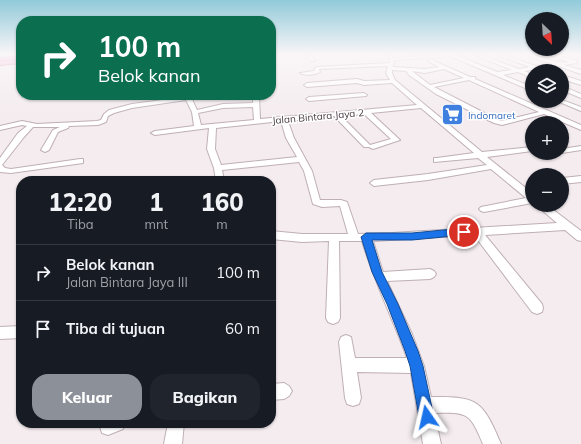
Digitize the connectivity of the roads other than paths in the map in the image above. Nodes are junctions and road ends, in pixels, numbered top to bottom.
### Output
1 (389, 75) edge
2 (412, 75) edge
3 (432, 75) edge
4 (465, 75) edge
5 (496, 75) joint
6 (486, 76) dead end
7 (479, 77) dead end
8 (472, 78) junction
9 (569, 79) edge
10 (350, 81) junction
11 (393, 81) junction
12 (448, 83) junction
13 (581, 83) edge
14 (515, 84) dead end
15 (307, 85) dead end
16 (508, 85) dead end
17 (525, 86) edge
18 (428, 87) junction
19 (500, 87) dead end
20 (492, 88) junction
21 (569, 91) edge
22 (364, 95) junction
23 (581, 96) edge
24 (167, 100) edge
25 (190, 100) edge
26 (256, 100) edge
27 (309, 100) dead end
28 (368, 100) dead end
29 (256, 105) junction
30 (569, 105) edge
31 (423, 106) junction
32 (579, 109) edge
33 (195, 112) junction
34 (366, 112) junction
35 (545, 112) junction
36 (335, 114) junction
37 (554, 116) edge
38 (284, 119) junction
39 (257, 121) junction
40 (581, 121) edge
41 (569, 122) edge
42 (569, 122) edge
43 (71, 124) junction
44 (31, 126) junction
45 (213, 126) junction
46 (2, 127) edge
47 (199, 127) junction
48 (581, 128) edge
49 (155, 133) dead end
50 (581, 148) edge
51 (45, 150) dead end
52 (525, 150) edge
53 (569, 150) edge
54 (479, 155) junction
55 (302, 158) junction
56 (437, 160) dead end
57 (80, 161) dead end
58 (0, 163) edge
59 (493, 166) junction
60 (0, 167) edge
61 (218, 168) junction
62 (219, 176) edge
63 (579, 180) edge
64 (569, 181) edge
65 (374, 182) dead end
66 (525, 186) edge
67 (518, 187) junction
68 (525, 193) edge
69 (525, 200) edge
70 (484, 209) dead end
71 (550, 212) edge
72 (568, 226) junction
73 (476, 231) junction
74 (276, 235) edge
75 (334, 237) junction
76 (360, 237) junction
77 (581, 237) edge
78 (430, 274) dead end
79 (379, 277) junction
80 (537, 308) dead end
81 (333, 318) dead end
82 (16, 332) edge
83 (0, 333) edge
84 (346, 342) dead end
85 (349, 365) junction
86 (417, 366) junction
87 (353, 398) dead end
88 (424, 405) junction
89 (175, 428) edge
90 (173, 444) edge
91 (432, 444) edge
92 (492, 444) edge

1 - 11 street
2 - 18 street
3 - 12 street
4 - 8 street
5 - 6 street
5 - 17 street
7 - 8 street
8 - 12 street
8 - 20 street
9 - 13 street
10 - 11 street
10 - 15 street
10 - 22 street
11 - 31 street
12 - 18 street
14 - 16 street
18 - 35 street
19 - 20 street
20 - 35 street
21 - 23 street
22 - 27 street
22 - 28 street
24 - 43 street
25 - 33 street
26 - 29 street
29 - 33 street
29 - 39 street
30 - 32 street
31 - 34 street, Jalan Bintara Jaya 2
31 - 54 street
33 - 47 street
34 - 36 street, Jalan Bintara Jaya 2
34 - 36 street
35 - 37 street
36 - 38 street, Jalan Bintara Jaya 2
38 - 39 street, Jalan Bintara Jaya 2
38 - 55 street
39 - 45 street, Jalan Bintara Jaya 2
40 - 41 street
42 - 48 street
43 - 44 street
43 - 51 street
44 - 46 street
44 - 58 street
45 - 47 street, Jalan Bintara Jaya 2
45 - 61 street
47 - 49 street, Jalan Bintara Jaya 2
50 - 53 street
52 - 54 street
54 - 56 street
54 - 59 street
55 - 61 street
55 - 76 street
57 - 60 street
59 - 65 street
59 - 67 street
61 - 62 street
63 - 64 street
66 - 67 street
67 - 68 street
69 - 70 street
71 - 72 street
72 - 73 street
72 - 77 street
73 - 76 street
73 - 80 street
74 - 75 street
75 - 76 street
75 - 81 street
76 - 79 street
78 - 79 street
79 - 86 street
82 - 83 street
84 - 85 street
85 - 86 street
85 - 87 street
86 - 88 street
88 - 91 street
88 - 92 street
89 - 90 street

